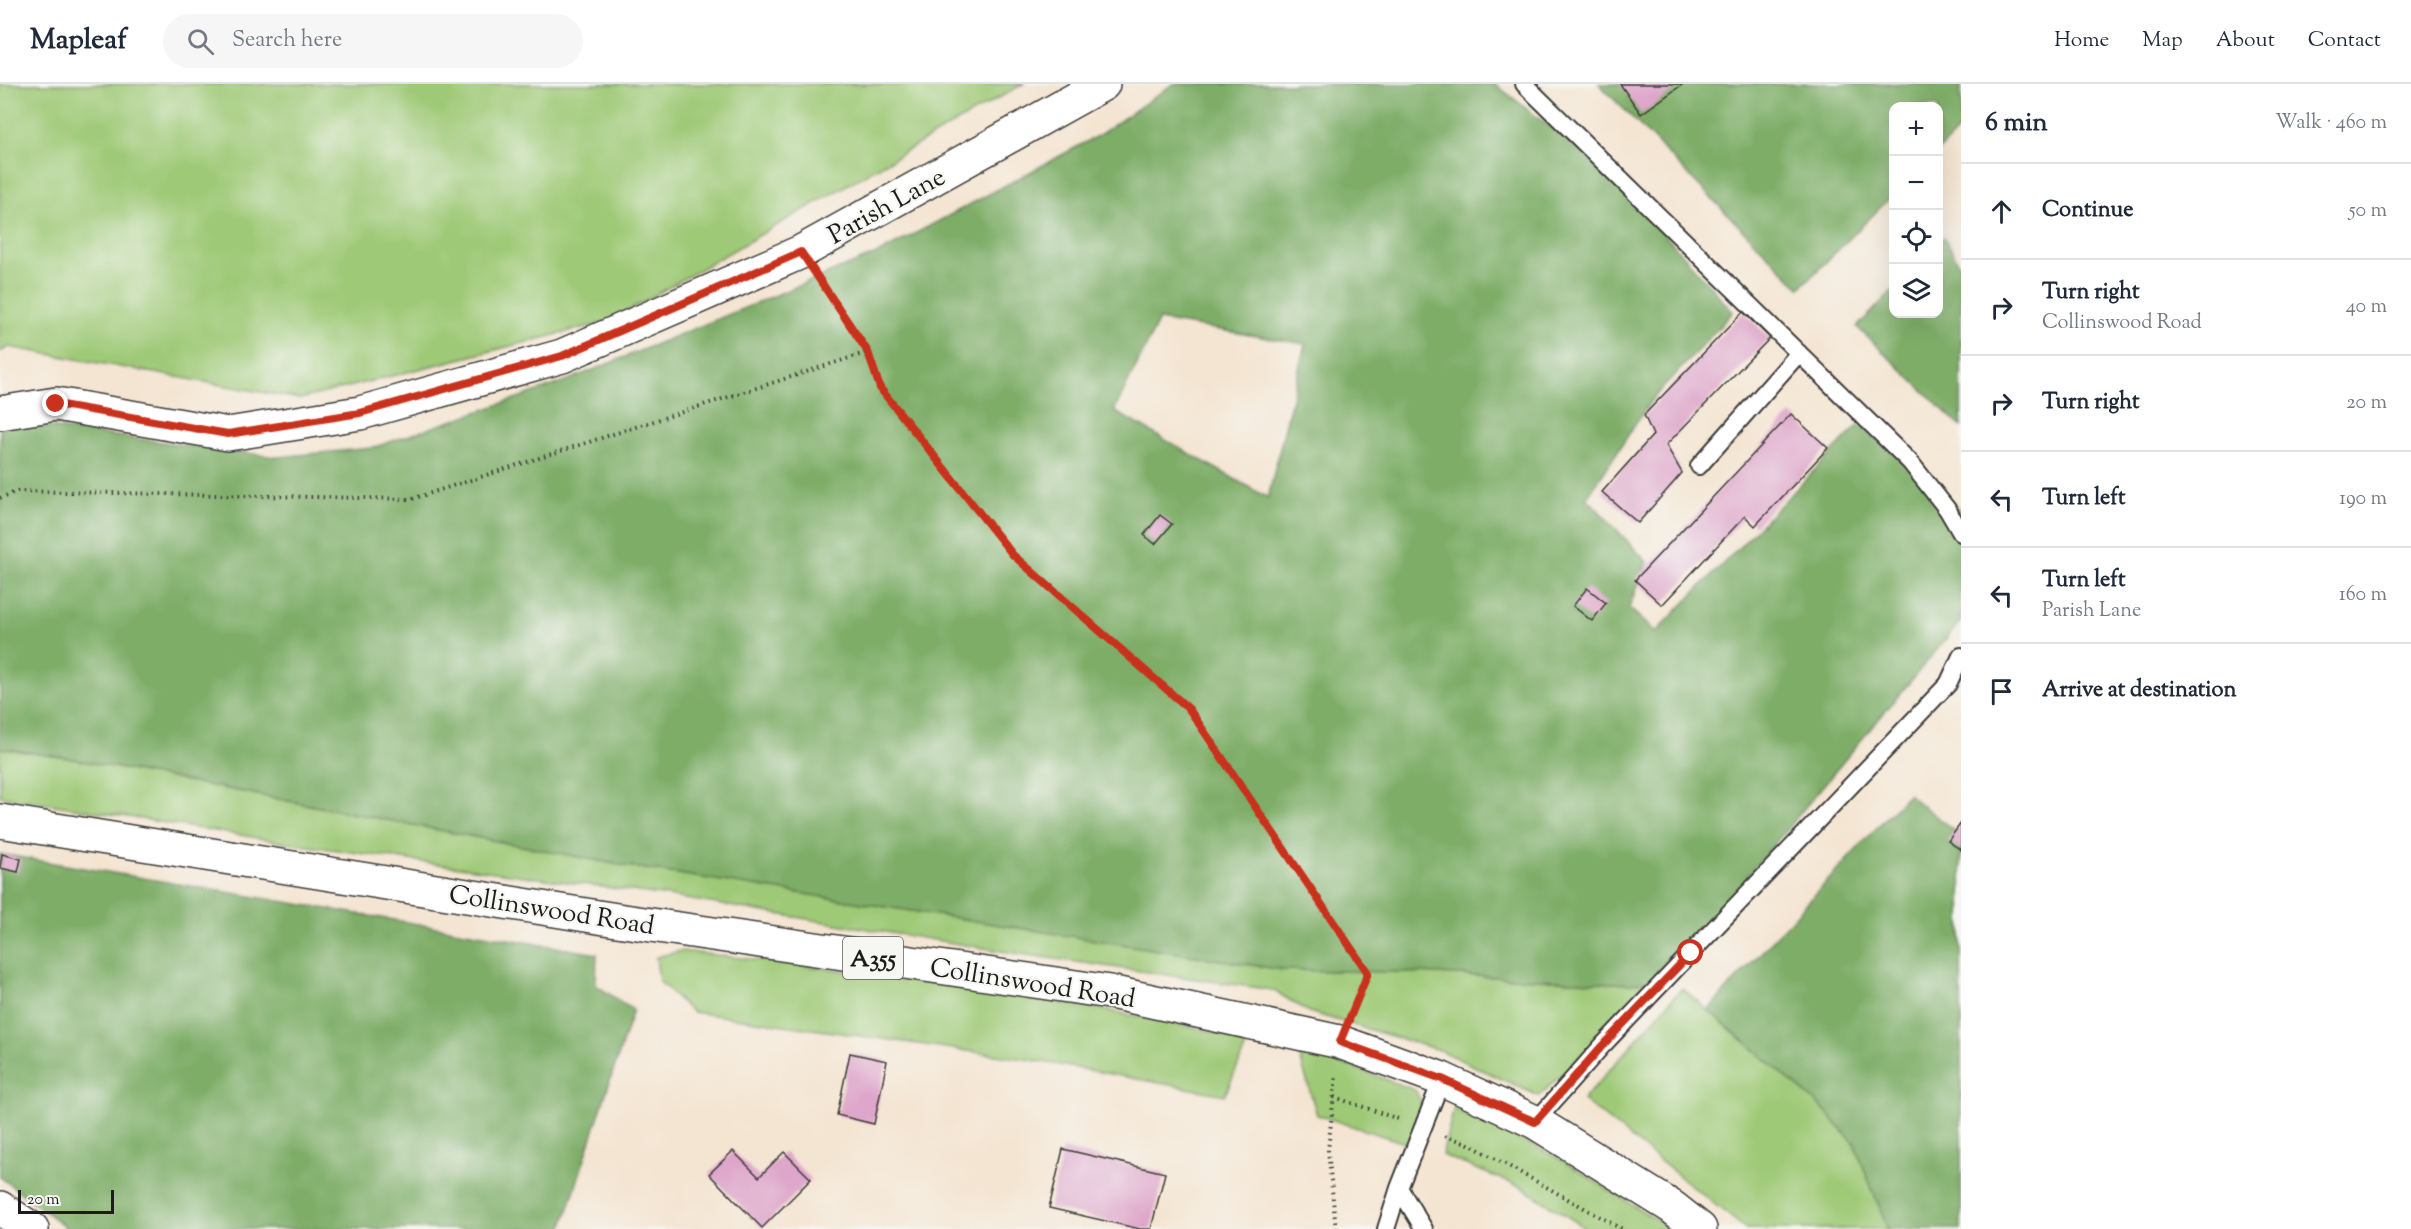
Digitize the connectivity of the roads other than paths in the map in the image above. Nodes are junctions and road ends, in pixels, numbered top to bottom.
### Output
1 (1103, 84) edge
2 (1524, 84) edge
3 (1799, 353) junction
4 (0, 413) edge
5 (1699, 466) dead end
6 (1961, 533) edge
7 (1961, 657) edge
8 (0, 820) edge
9 (1442, 1079) junction
10 (1535, 1122) junction
11 (1400, 1188) junction
12 (0, 1208) edge
13 (32, 1229) edge
14 (1386, 1229) edge
15 (1424, 1229) edge
16 (1700, 1229) edge

1 - 4 main road, Parish Lane
2 - 3 lane
3 - 5 lane
3 - 6 lane
7 - 10 lane
8 - 9 main road, Collinswood Road / A355
9 - 10 main road, Collinswood Road / A355
9 - 11 lane
10 - 16 main road, Collinswood Road / A355
11 - 14 lane
11 - 15 lane
12 - 13 main road

